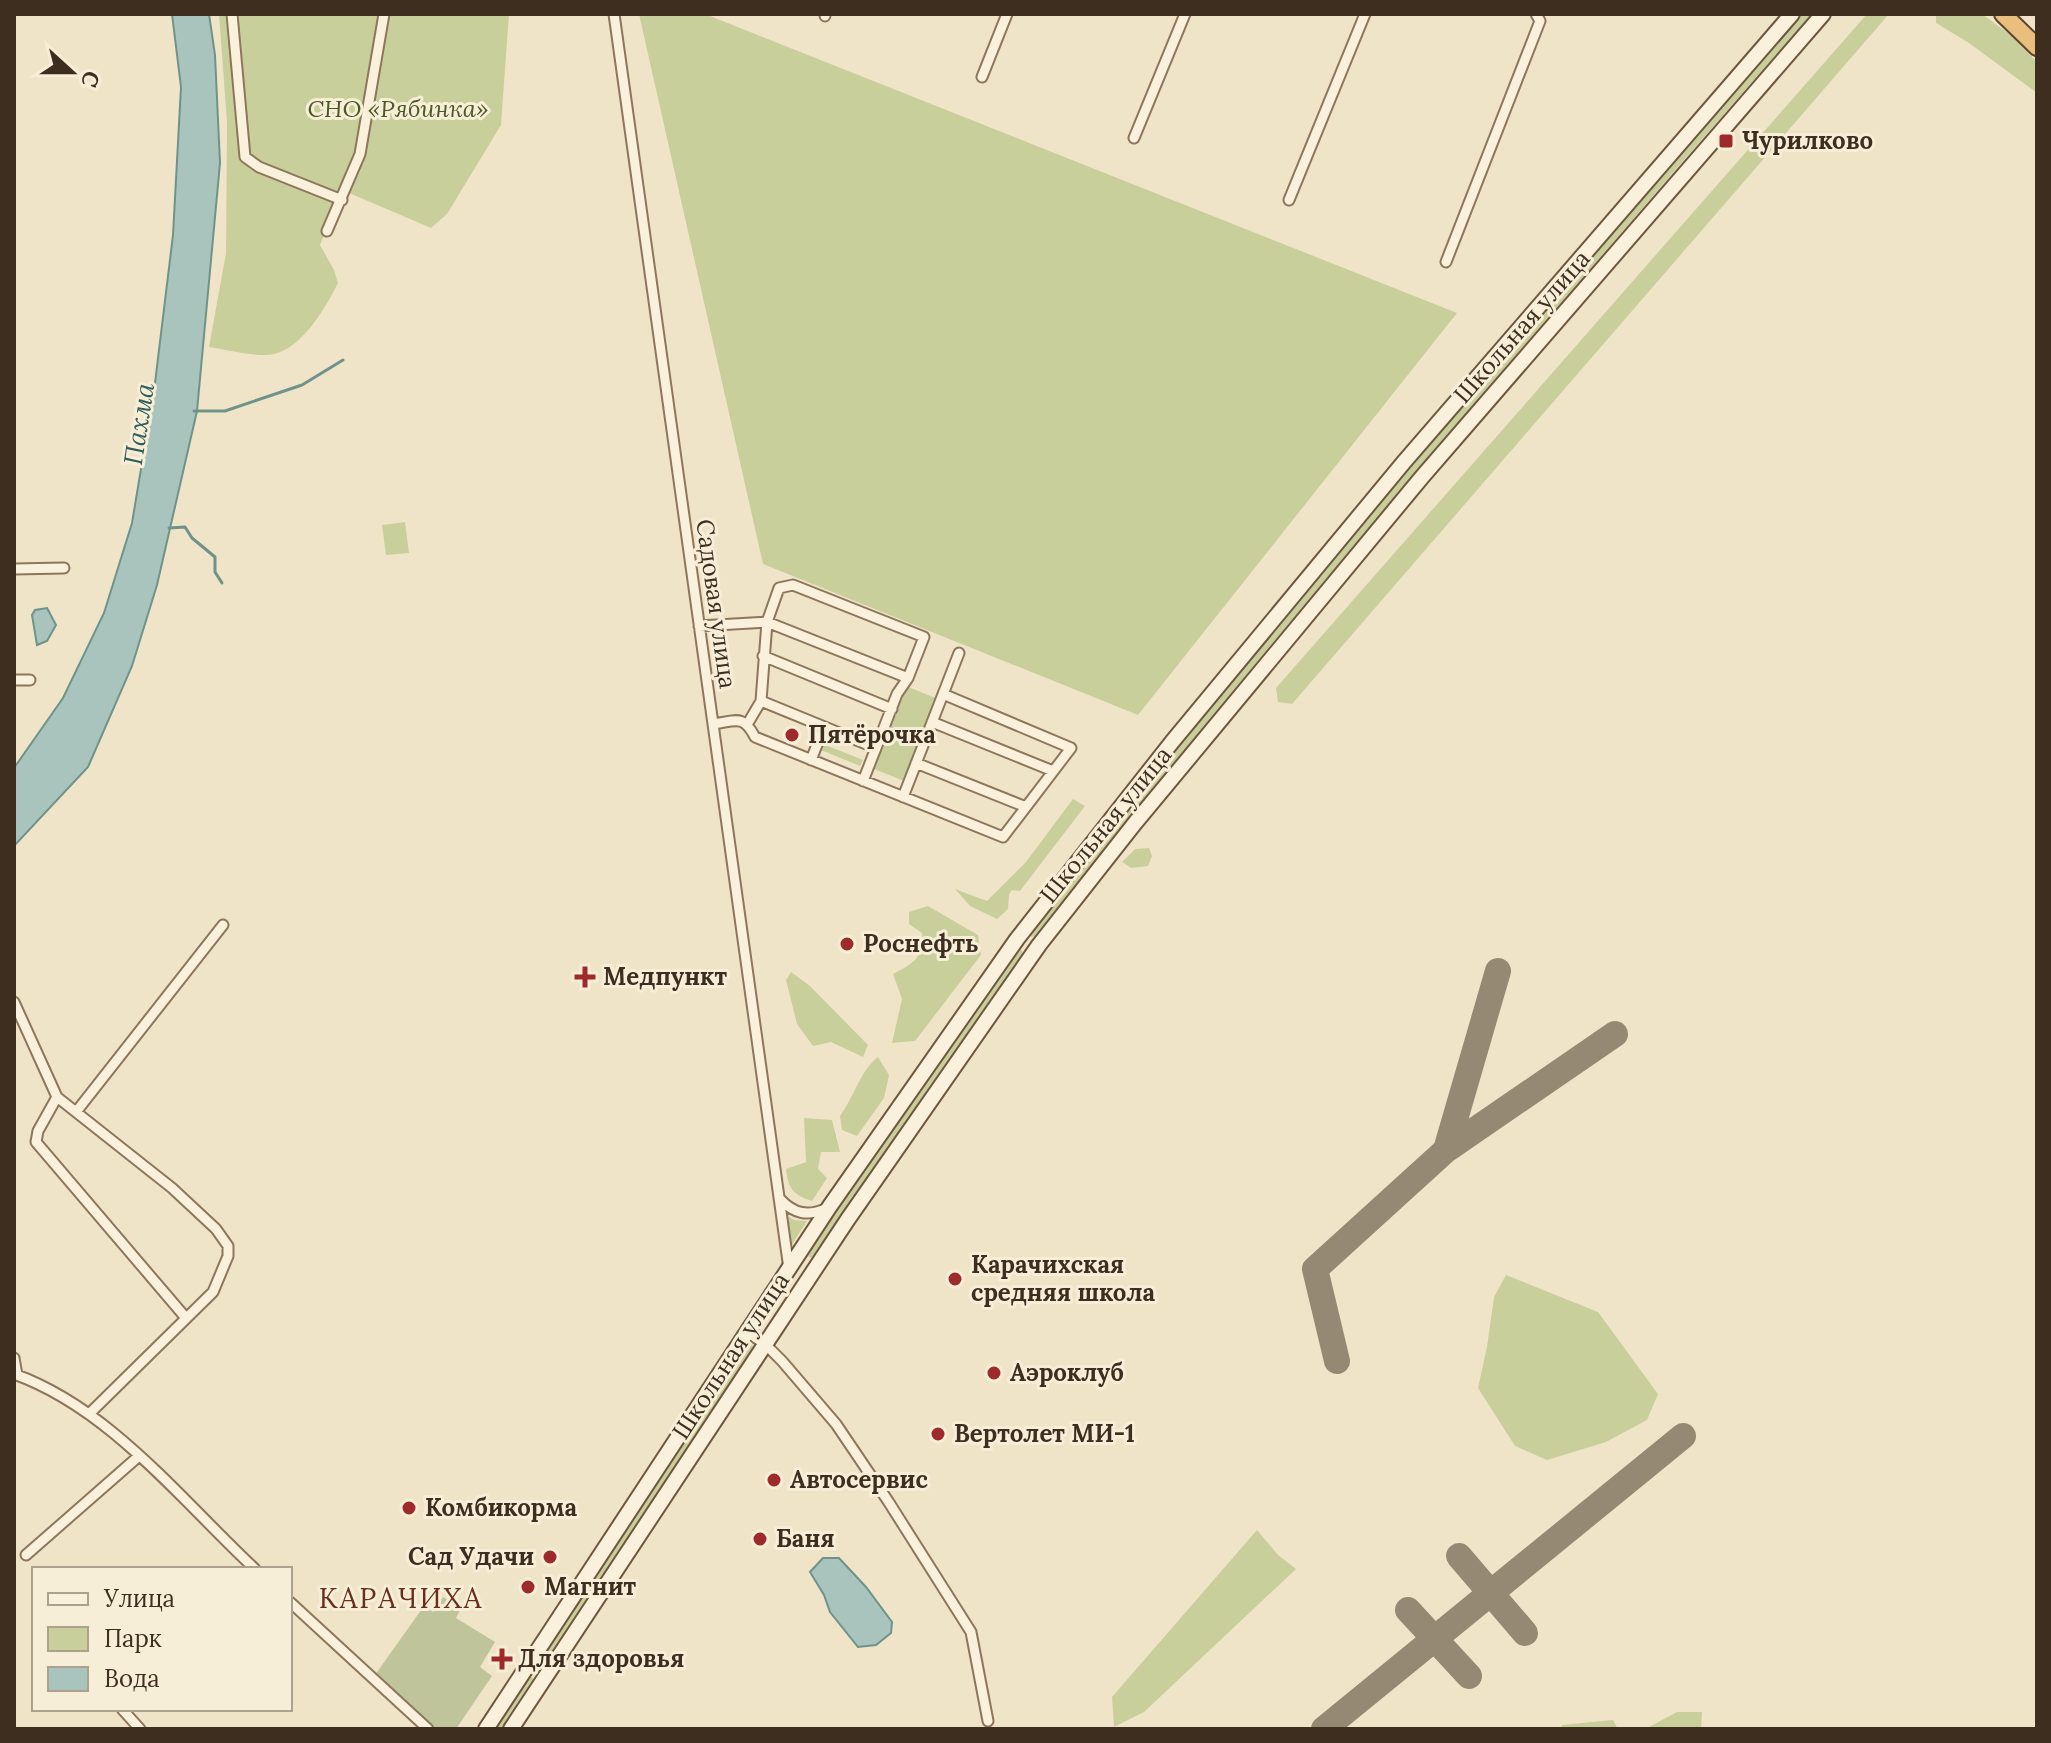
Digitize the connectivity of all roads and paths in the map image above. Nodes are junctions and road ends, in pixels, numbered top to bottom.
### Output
1 (232, 14) edge
2 (384, 14) edge
3 (614, 14) edge
4 (1007, 14) edge
5 (1185, 14) edge
6 (1365, 14) edge
7 (1536, 14) edge
8 (1792, 14) edge
9 (1823, 14) edge
10 (2003, 14) edge
11 (2019, 14) edge
12 (2037, 31) edge
13 (2037, 47) edge
14 (982, 77) dead end
15 (1134, 138) dead end
16 (342, 200) junction
17 (1289, 200) dead end
18 (327, 231) dead end
19 (1446, 262) dead end
20 (64, 568) dead end
21 (14, 569) edge
22 (767, 622) junction
23 (699, 626) junction
24 (959, 653) dead end
25 (763, 656) junction
26 (908, 678) junction
27 (14, 680) edge
28 (30, 680) dead end
29 (943, 694) junction
30 (761, 701) junction
31 (892, 709) junction
32 (932, 722) junction
33 (748, 723) junction
34 (713, 724) junction
35 (824, 727) junction
36 (876, 748) junction
37 (811, 760) junction
38 (916, 763) junction
39 (1053, 771) junction
40 (863, 781) junction
41 (903, 797) junction
42 (1026, 807) junction
43 (223, 925) dead end
44 (1017, 939) junction
45 (1034, 952) junction
46 (14, 1002) edge
47 (57, 1097) junction
48 (76, 1112) junction
49 (779, 1199) junction
50 (830, 1206) junction
51 (789, 1269) junction
52 (807, 1281) junction
53 (186, 1318) junction
54 (747, 1332) junction
55 (765, 1344) junction
56 (14, 1358) edge
57 (15, 1375) edge
58 (89, 1414) junction
59 (139, 1456) junction
60 (26, 1555) dead end
61 (253, 1567) edge
62 (292, 1604) edge
63 (124, 1711) edge
64 (988, 1721) dead end
65 (140, 1729) edge
66 (428, 1729) edge
67 (486, 1729) edge
68 (511, 1729) edge

1 - 16 street
2 - 16 street
3 - 23 street, Садовая улица
4 - 14 street
5 - 15 street
6 - 17 street
7 - 19 street
8 - 44 main road, Школьная улица
9 - 45 main road, Школьная улица
10 - 13 highway
11 - 12 highway
16 - 18 street
20 - 21 street
22 - 23 street
22 - 25 street
22 - 26 street
22 - 26 street
23 - 34 street, Садовая улица
24 - 29 street
25 - 30 street
25 - 31 street
26 - 31 street
27 - 28 street
29 - 32 street
29 - 39 street
30 - 33 street
30 - 35 street
31 - 36 street
32 - 38 street
32 - 39 street
33 - 34 street
33 - 37 street
34 - 49 street, Садовая улица
35 - 36 street
35 - 37 street
36 - 40 street
37 - 40 street
38 - 41 street
38 - 42 street
39 - 42 street
40 - 41 street
41 - 42 street
43 - 48 street
44 - 45 main road
44 - 50 main road, Школьная улица
45 - 52 main road, Школьная улица
46 - 47 street
47 - 48 street
47 - 53 street
48 - 53 street
49 - 50 street
49 - 51 street, Садовая улица
50 - 51 main road, Школьная улица
51 - 52 main road
51 - 54 main road, Школьная улица
52 - 55 main road, Школьная улица
53 - 58 street
54 - 55 street, Школьная улица
54 - 67 main road, Школьная улица
55 - 64 street, Школьная улица
55 - 68 main road, Школьная улица
56 - 57 street
57 - 58 street
58 - 59 street
59 - 60 street
59 - 61 street
62 - 66 street
63 - 65 street

